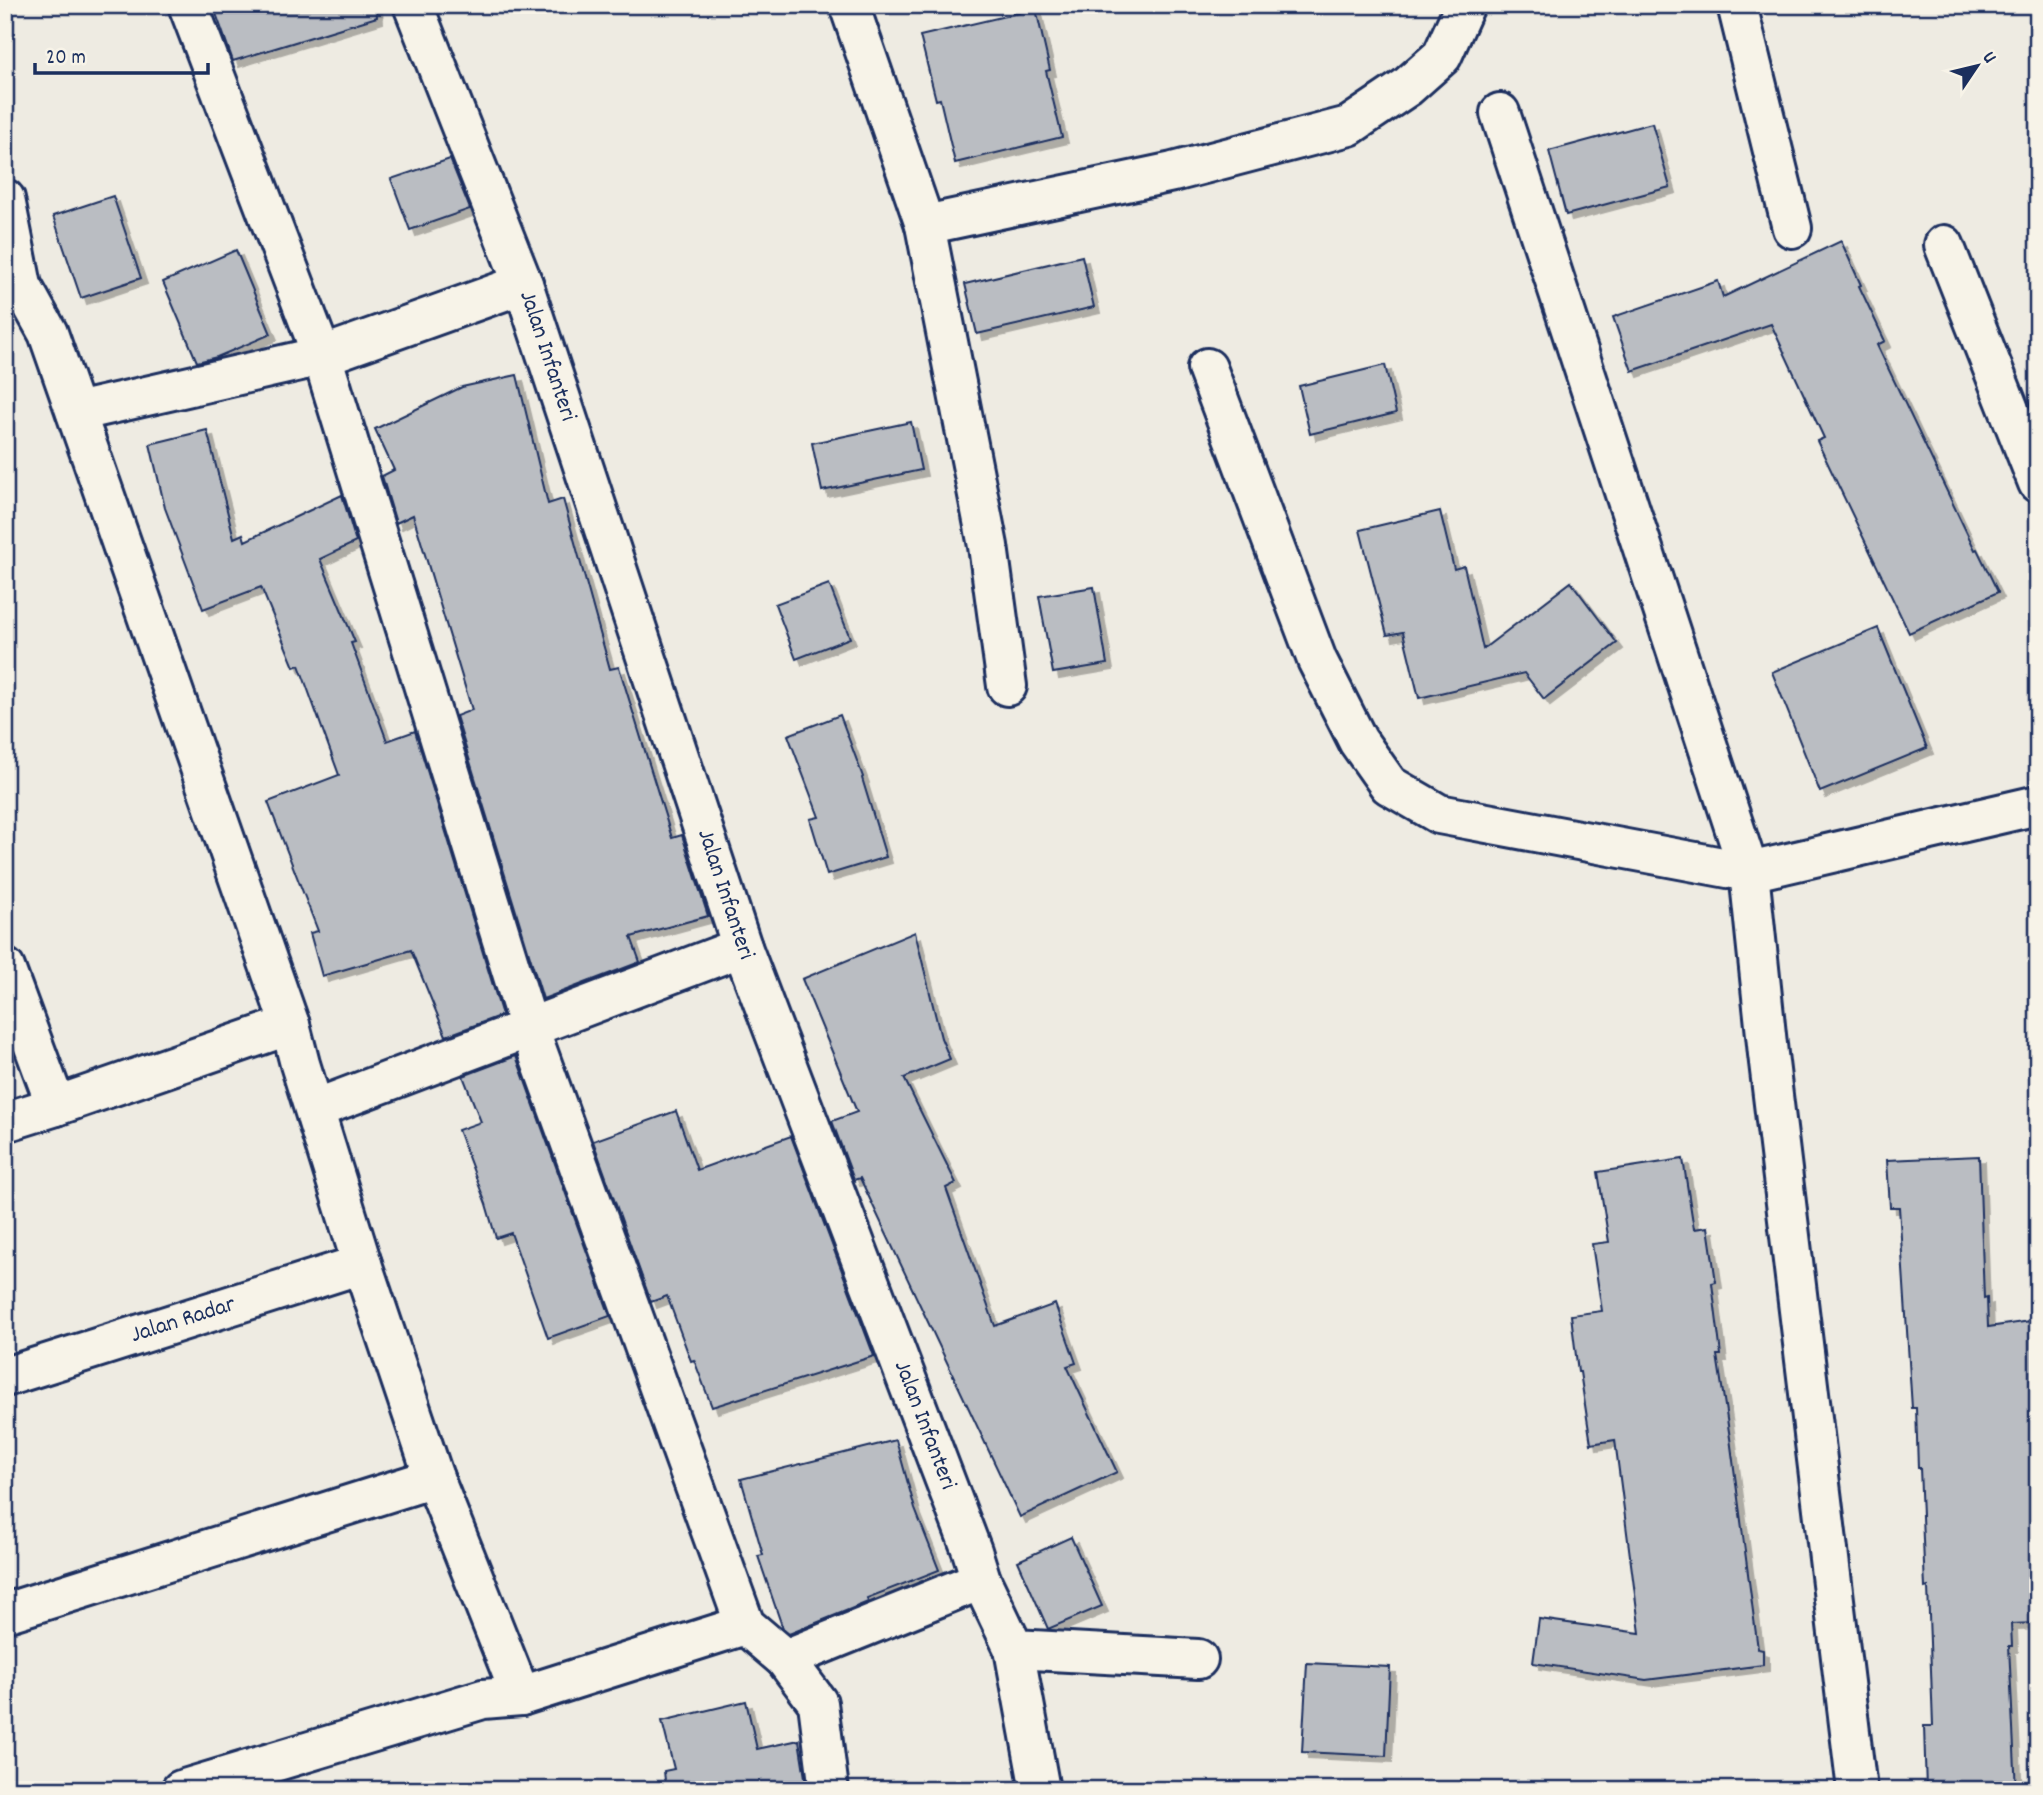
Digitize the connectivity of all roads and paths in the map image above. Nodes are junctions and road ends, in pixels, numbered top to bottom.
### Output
1 (188, 5) edge
2 (413, 5) edge
3 (849, 5) edge
4 (1465, 5) edge
5 (1737, 5) edge
6 (1500, 113) dead end
7 (5, 199) edge
8 (925, 225) junction
9 (1793, 228) dead end
10 (1944, 245) dead end
11 (523, 284) junction
12 (14, 289) edge
13 (322, 356) junction
14 (1207, 368) dead end
15 (76, 412) junction
16 (2038, 483) edge
17 (1007, 686) dead end
18 (2038, 805) edge
19 (1749, 872) junction
20 (743, 947) junction
21 (5, 968) edge
22 (290, 1025) junction
23 (529, 1028) junction
24 (56, 1107) junction
25 (315, 1109) junction
26 (5, 1122) edge
27 (362, 1264) junction
28 (5, 1377) edge
29 (434, 1478) junction
30 (981, 1580) junction
31 (5, 1614) edge
32 (745, 1625) junction
33 (1014, 1649) junction
34 (785, 1659) junction
35 (1198, 1659) dead end
36 (521, 1696) junction
37 (181, 1790) edge
38 (828, 1790) edge
39 (1040, 1790) edge
40 (1857, 1790) edge

1 - 13 street
2 - 11 street, Jalan Infanteri
3 - 8 street
4 - 8 street
5 - 9 street
6 - 19 street
7 - 12 street
8 - 17 street
10 - 16 street
11 - 13 street
11 - 20 street, Jalan Infanteri
12 - 15 street
13 - 15 street
13 - 23 street
14 - 19 street
15 - 22 street
18 - 19 street
19 - 40 street
20 - 23 street
20 - 30 street, Jalan Infanteri
21 - 24 street
22 - 24 street
22 - 25 street
23 - 25 street
23 - 32 street
24 - 26 street
25 - 27 street
27 - 28 street, Jalan Radar
27 - 29 street
29 - 31 street
29 - 36 street
30 - 33 street, Jalan Infanteri
30 - 34 street
32 - 34 street
32 - 36 street
33 - 35 street
33 - 39 street, Jalan Infanteri
34 - 38 street
36 - 37 street

